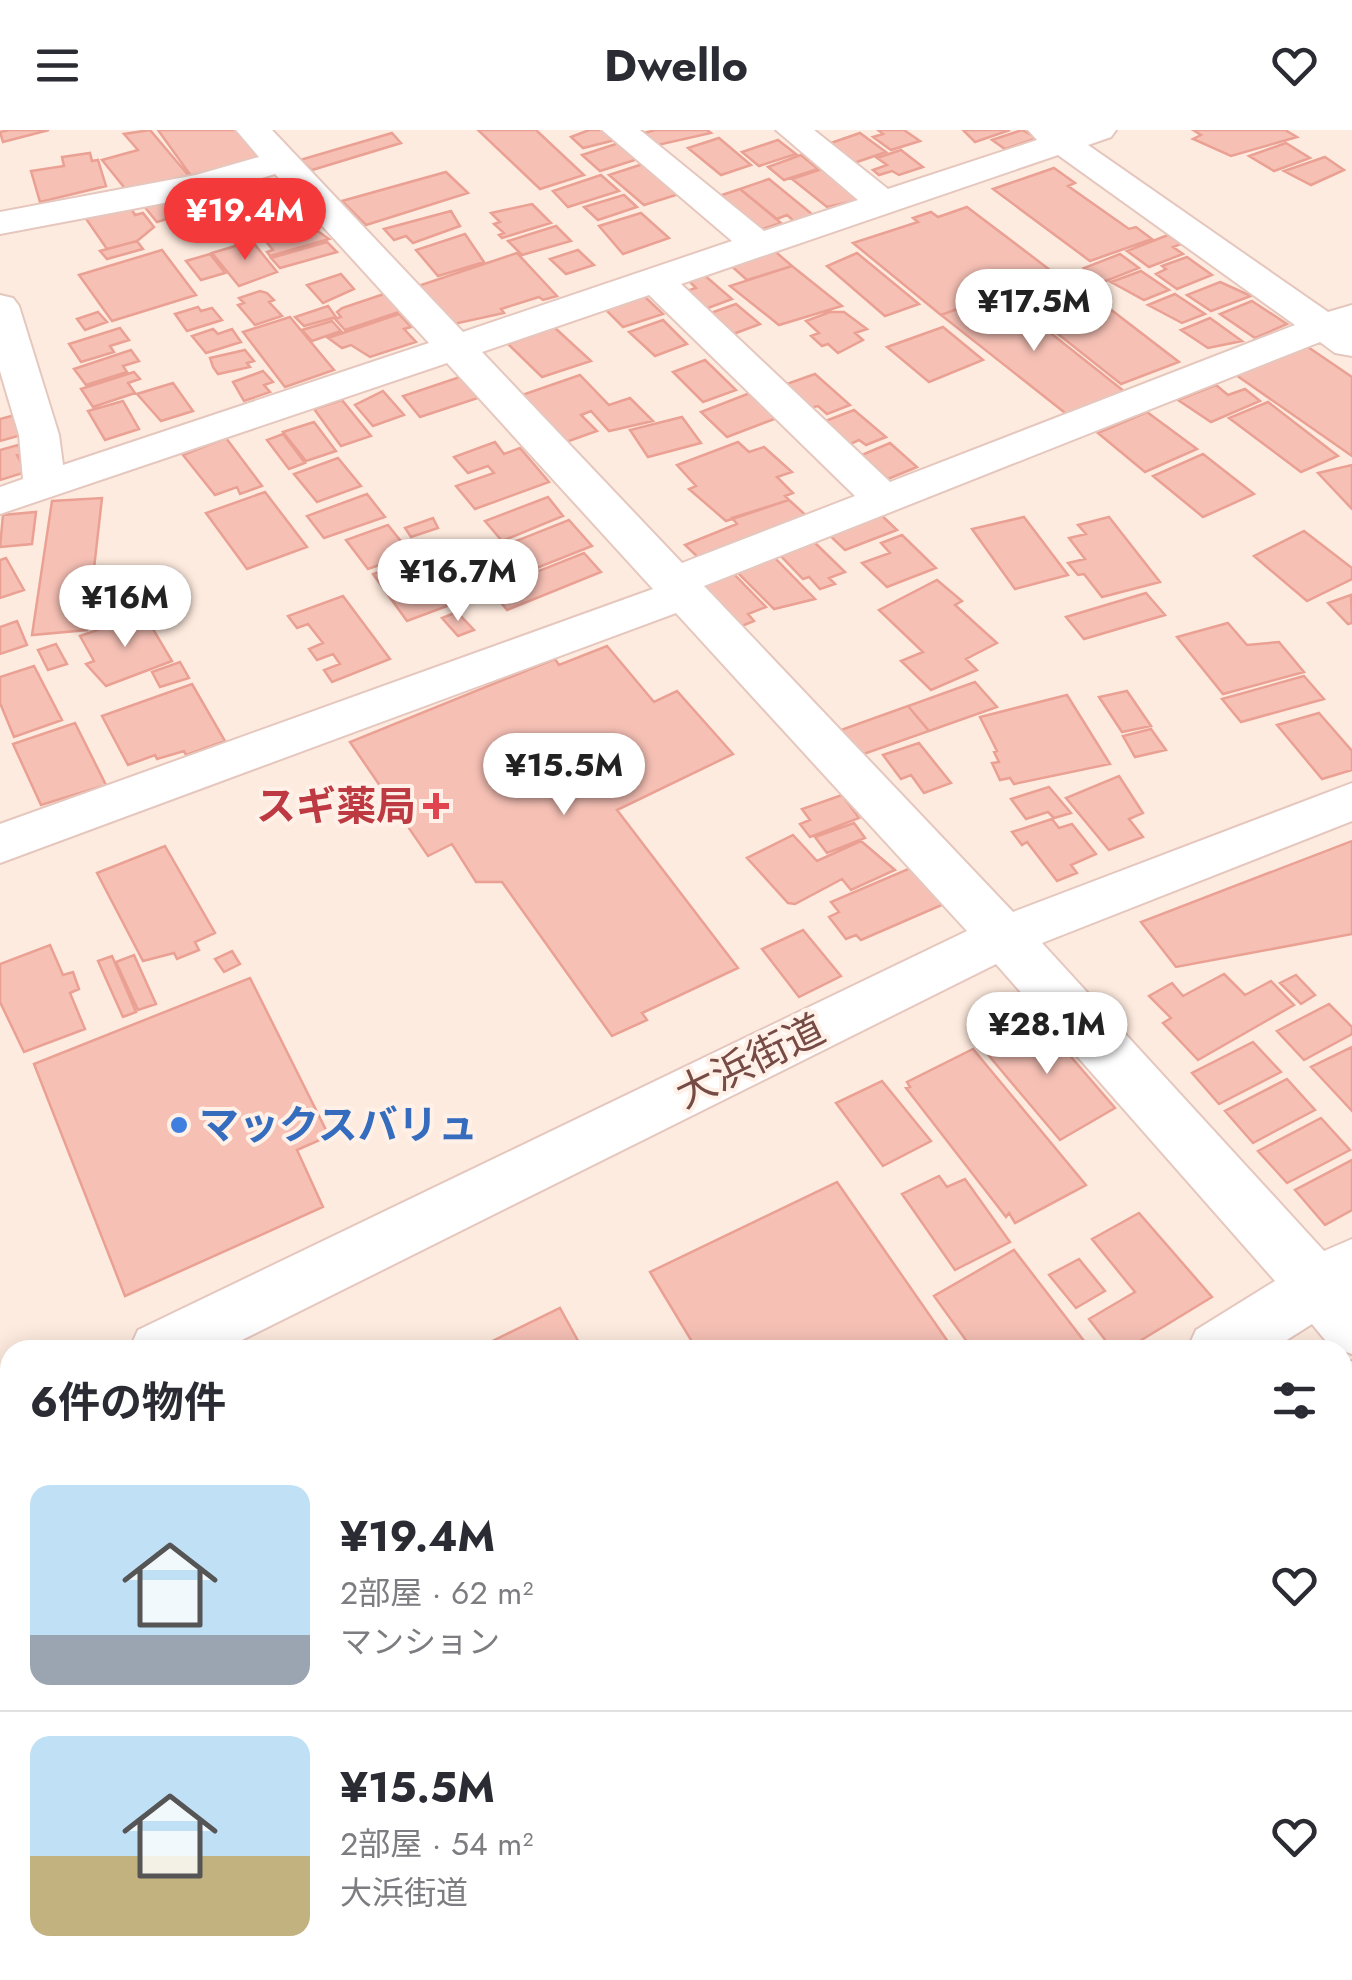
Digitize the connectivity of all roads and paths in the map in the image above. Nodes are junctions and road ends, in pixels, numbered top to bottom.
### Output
1 (253, 130) edge
2 (619, 130) edge
3 (812, 133) edge
4 (1069, 134) edge
5 (283, 161) junction
6 (886, 204) junction
7 (0, 223) edge
8 (760, 246) junction
9 (656, 280) junction
10 (0, 306) edge
11 (1343, 330) edge
12 (454, 347) junction
13 (45, 488) junction
14 (884, 500) junction
15 (0, 501) edge
16 (678, 588) junction
17 (1352, 801) edge
18 (0, 844) edge
19 (1002, 938) junction
20 (1340, 1294) edge
21 (180, 1340) edge
22 (1240, 1340) edge

1 - 5 street
2 - 8 street
3 - 6 street
4 - 6 street
4 - 11 street
5 - 7 street
5 - 12 street
6 - 8 street
8 - 9 street
9 - 12 street
9 - 14 street
10 - 13 street
11 - 14 street
12 - 13 street
12 - 16 street
13 - 15 street
14 - 16 street
16 - 18 street
16 - 19 street
17 - 19 street, 大浜街道
19 - 20 street
19 - 21 street, 大浜街道
20 - 22 street

